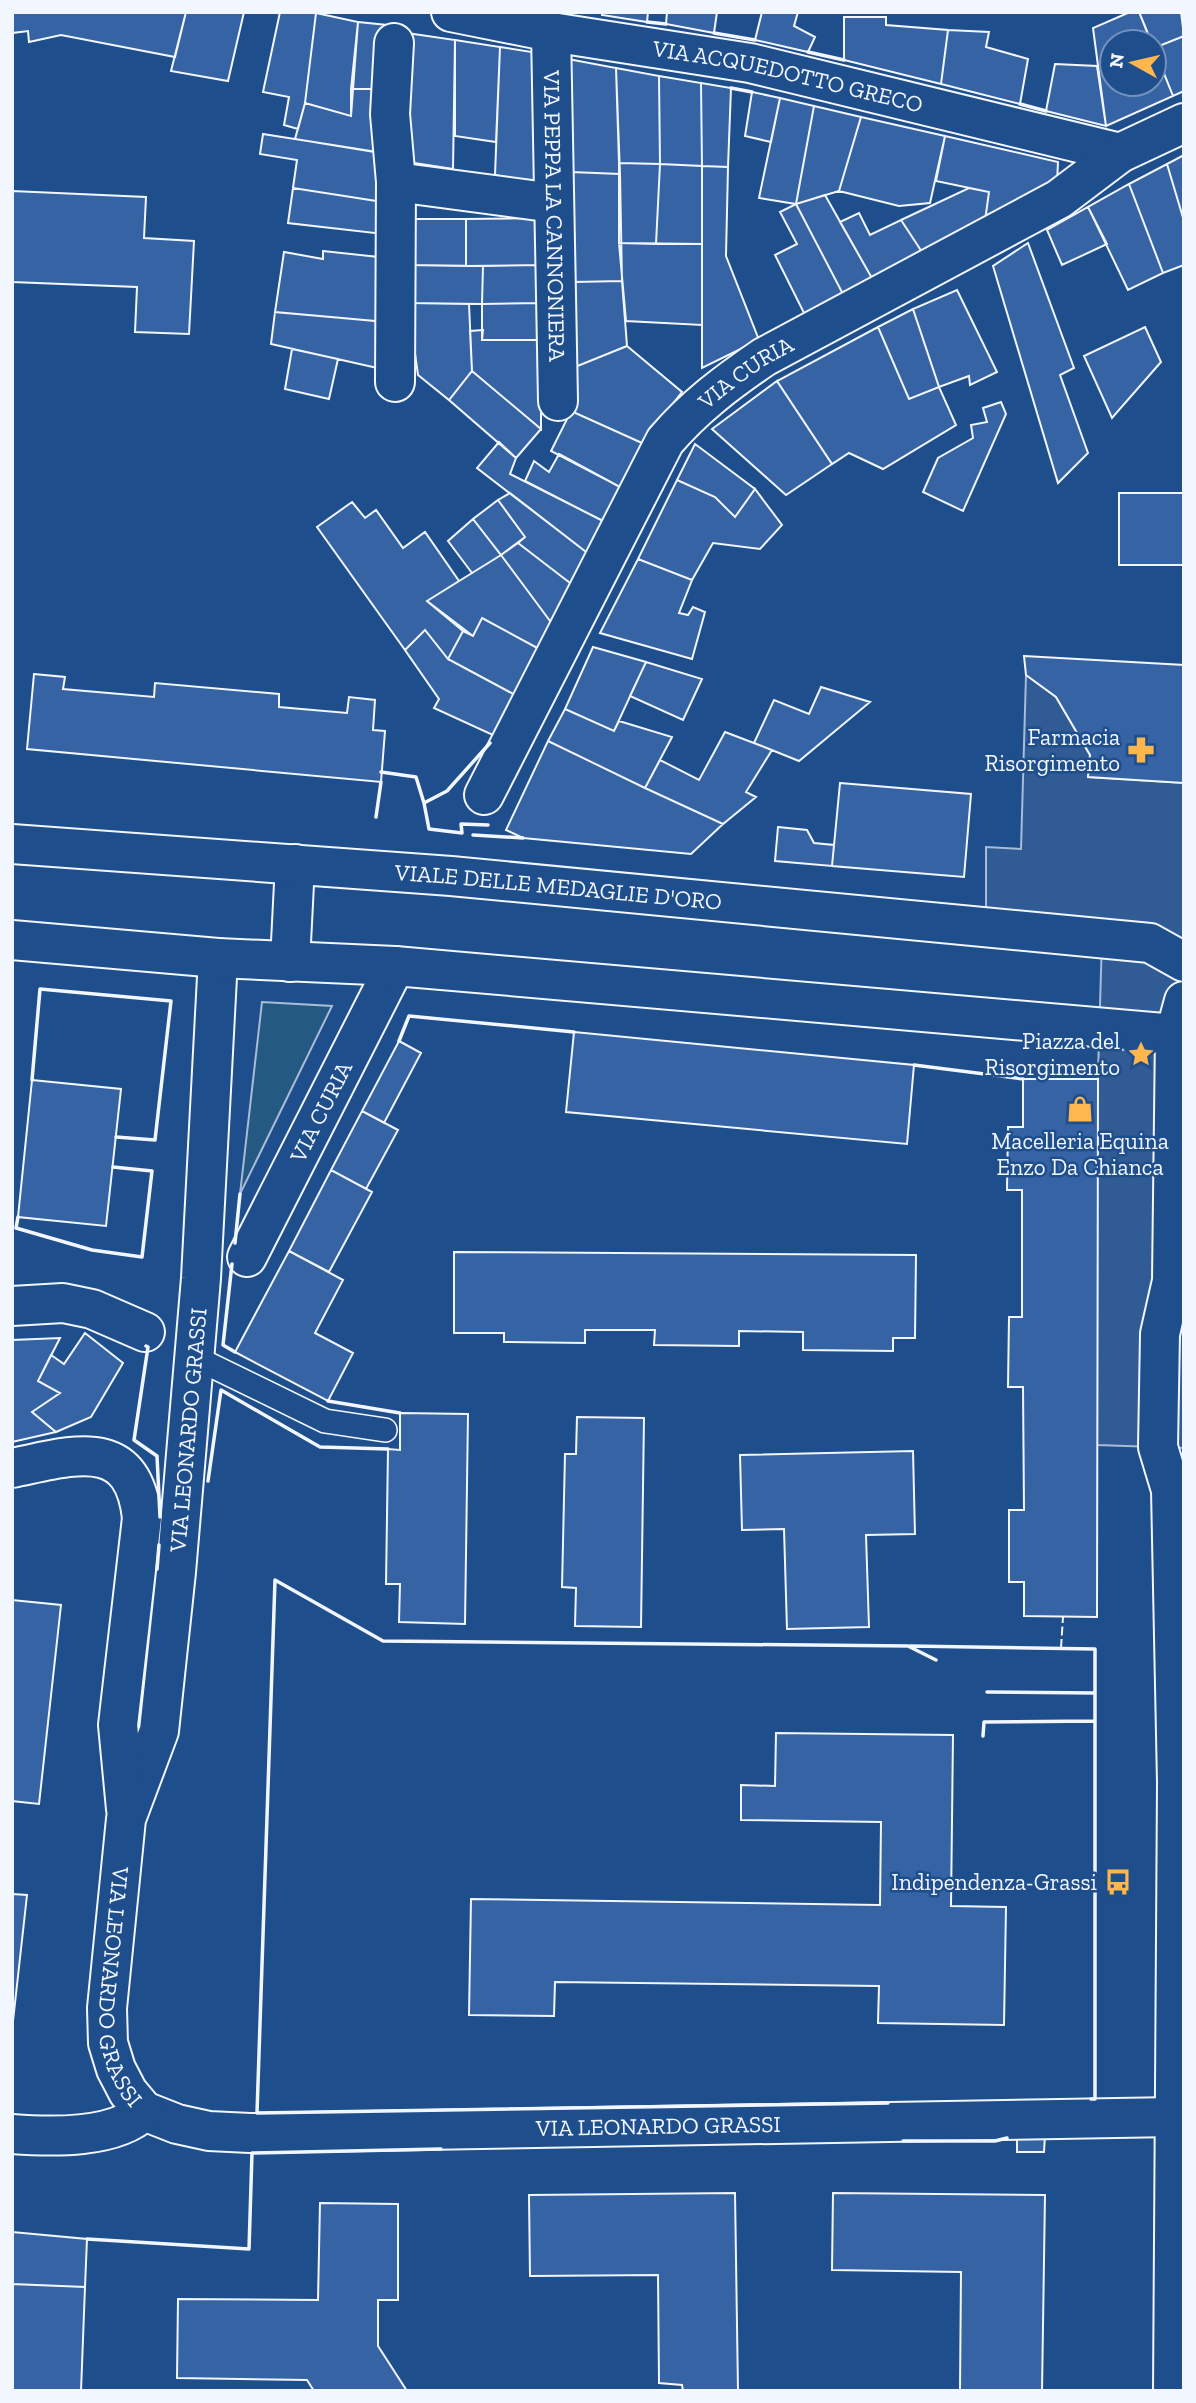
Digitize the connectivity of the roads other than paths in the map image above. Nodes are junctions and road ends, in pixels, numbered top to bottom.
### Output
1 (451, 12) edge
2 (551, 32) junction
3 (394, 43) dead end
4 (1184, 123) edge
5 (1120, 153) junction
6 (396, 182) junction
7 (554, 203) junction
8 (395, 382) dead end
9 (558, 401) dead end
10 (484, 795) dead end
11 (12, 844) edge
12 (295, 864) junction
13 (12, 940) edge
14 (218, 958) junction
15 (1184, 961) edge
16 (290, 962) junction
17 (395, 966) junction
18 (1179, 1017) edge
19 (1179, 1141) edge
20 (247, 1257) dead end
21 (1178, 1294) edge
22 (12, 1306) edge
23 (145, 1332) dead end
24 (194, 1357) junction
25 (384, 1430) dead end
26 (12, 1468) edge
27 (1177, 1478) edge
28 (127, 1819) junction
29 (144, 2111) junction
30 (1174, 2117) junction
31 (12, 2134) edge
32 (1172, 2391) edge

1 - 2 street, VIA ACQUEDOTTO GRECO
2 - 5 street, VIA ACQUEDOTTO GRECO
2 - 7 street, VIA PEPPA LA CANNONIERA
3 - 6 street
4 - 5 street, VIA CURIA
5 - 10 street, VIA CURIA
6 - 7 street
6 - 8 street
7 - 9 street, VIA PEPPA LA CANNONIERA
11 - 12 street, VIALE DELLE MEDAGLIE D'ORO
12 - 15 street, VIALE DELLE MEDAGLIE D'ORO
12 - 16 street
13 - 14 street
14 - 16 street
14 - 24 street, VIA LEONARDO GRASSI
16 - 17 street
17 - 18 street
17 - 20 street, VIA CURIA
18 - 19 street
19 - 21 street
21 - 27 street
22 - 23 street
24 - 25 lane
24 - 28 street, VIA LEONARDO GRASSI
26 - 28 street
27 - 30 street
28 - 29 street, VIA LEONARDO GRASSI
29 - 30 street, VIA LEONARDO GRASSI
29 - 31 street
30 - 32 street

